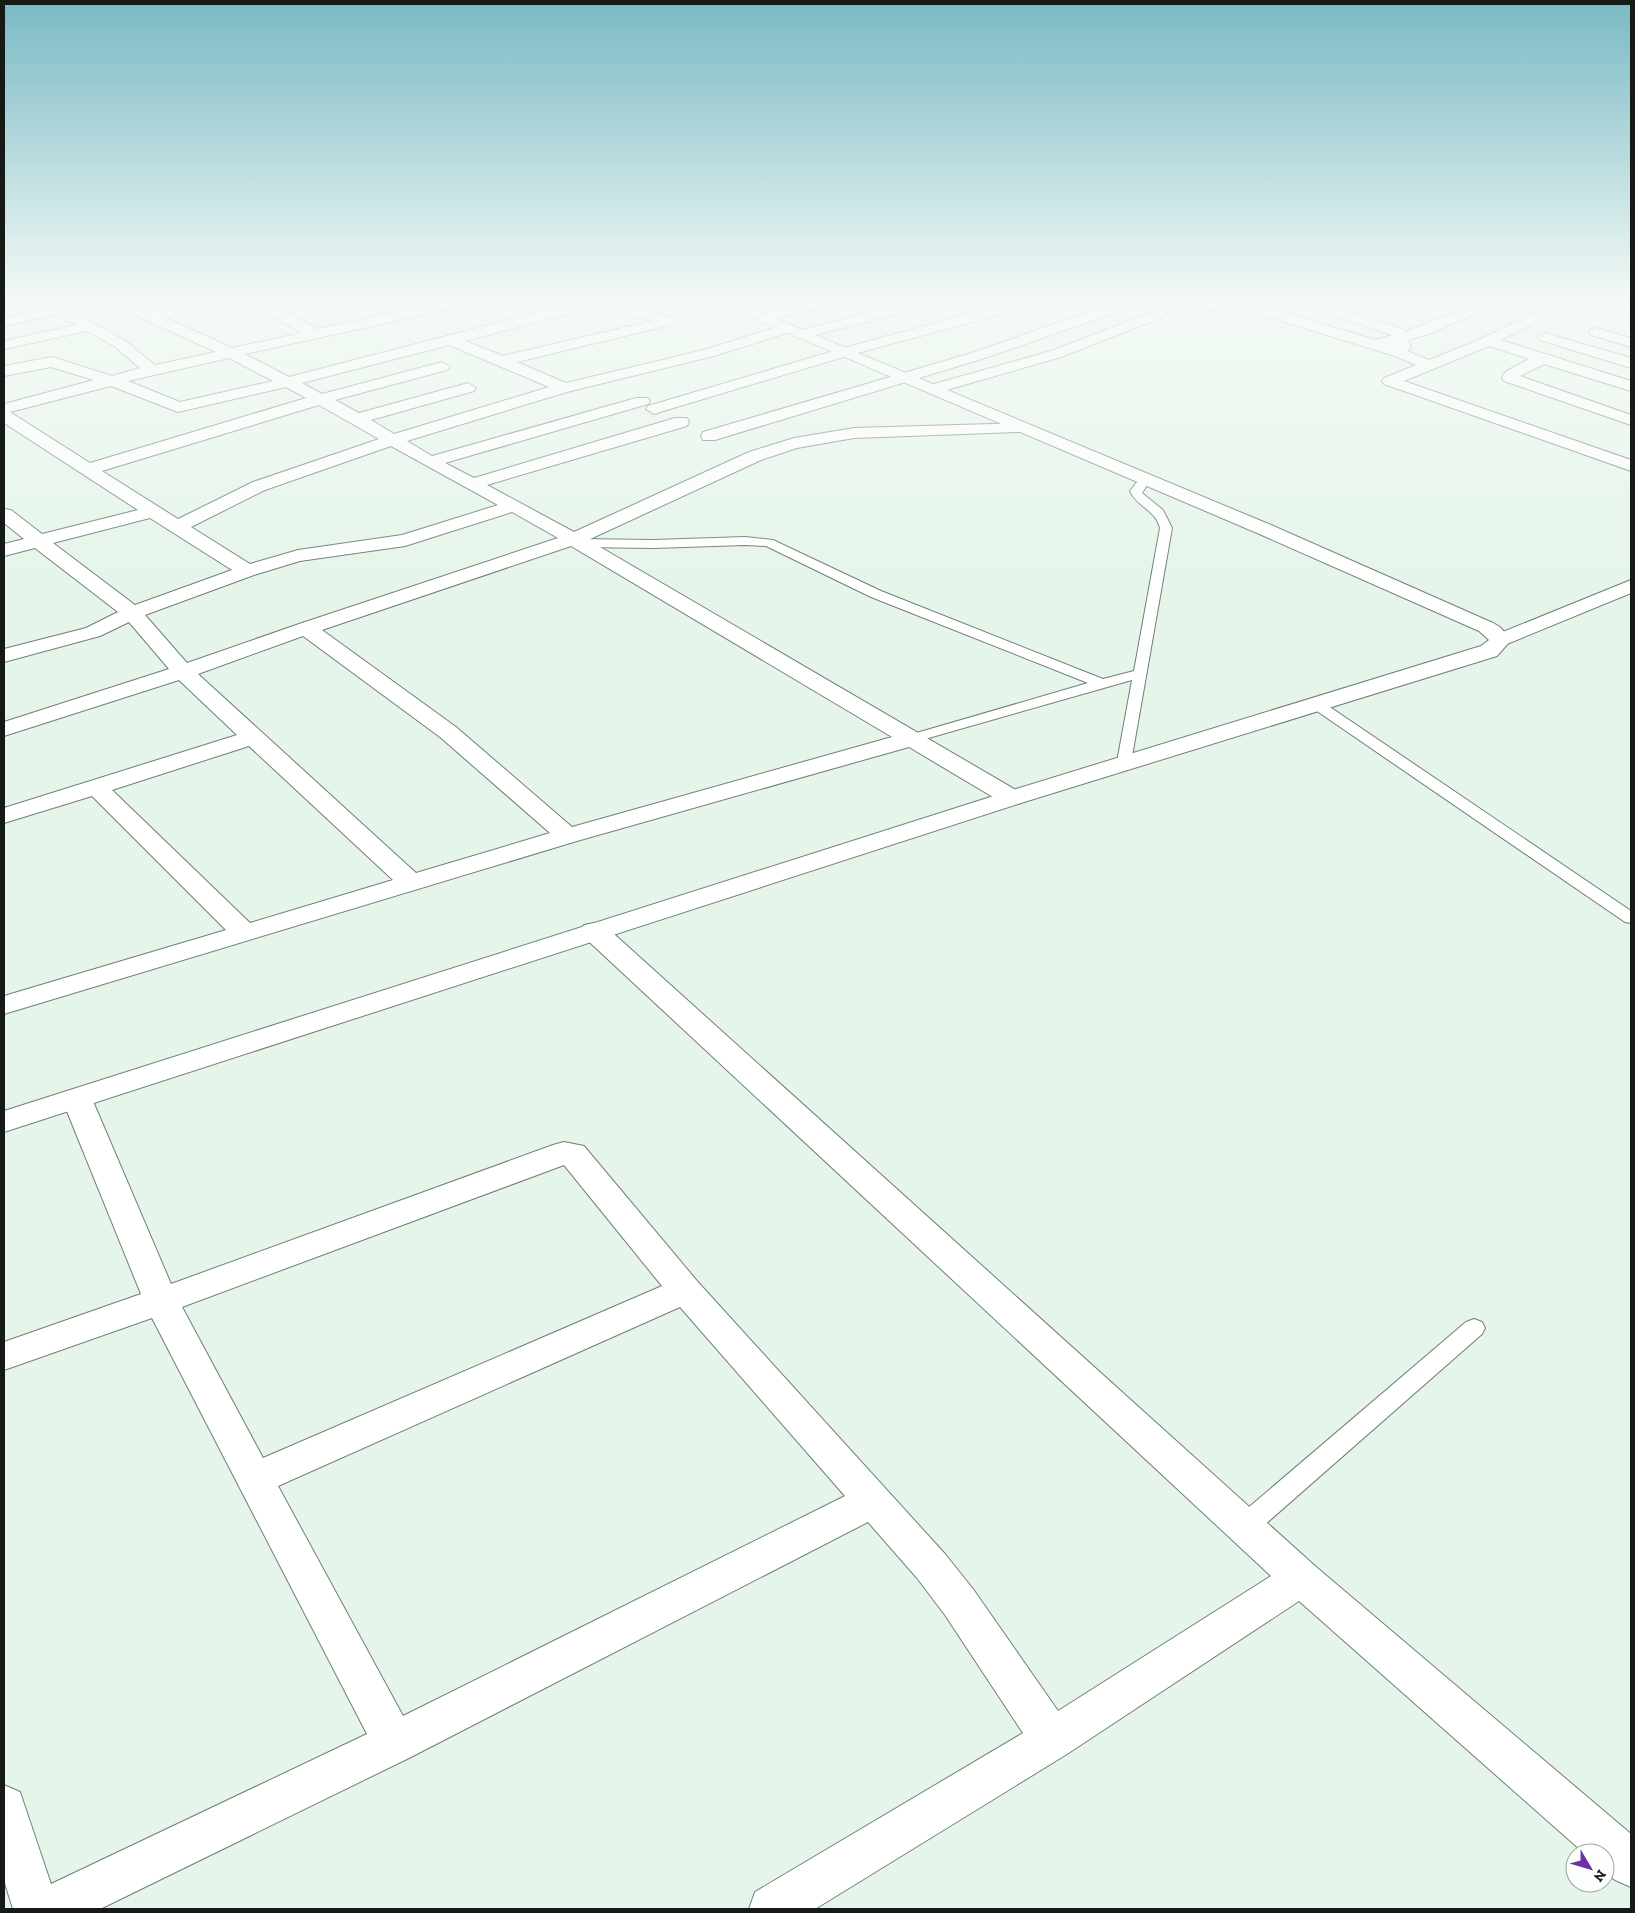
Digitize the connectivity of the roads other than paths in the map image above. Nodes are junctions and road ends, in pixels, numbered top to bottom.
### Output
1 (76, 389) edge
2 (137, 389) edge
3 (256, 389) edge
4 (302, 389) edge
5 (357, 389) edge
6 (463, 389) edge
7 (560, 389) edge
8 (620, 389) edge
9 (706, 389) edge
10 (868, 389) edge
11 (933, 389) edge
12 (1413, 389) edge
13 (1542, 389) edge
14 (320, 399) junction
15 (648, 405) junction
16 (4, 409) edge
17 (4, 416) edge
18 (356, 419) junction
19 (1631, 420) edge
20 (681, 422) junction
21 (1020, 427) junction
22 (709, 436) junction
23 (392, 440) junction
24 (755, 456) junction
25 (430, 462) junction
26 (1631, 466) edge
27 (90, 470) junction
28 (1144, 480) junction
29 (472, 484) junction
30 (513, 506) junction
31 (154, 512) junction
32 (4, 514) edge
33 (179, 526) junction
34 (41, 541) junction
35 (577, 541) junction
36 (4, 550) edge
37 (247, 571) junction
38 (1631, 586) edge
39 (132, 613) junction
40 (306, 628) junction
41 (1500, 640) junction
42 (4, 656) edge
43 (183, 672) junction
44 (1140, 673) junction
45 (1102, 684) junction
46 (1316, 704) junction
47 (4, 729) edge
48 (254, 737) junction
49 (912, 739) junction
50 (1124, 762) junction
51 (96, 787) junction
52 (1012, 798) junction
53 (4, 816) edge
54 (568, 836) junction
55 (412, 884) junction
56 (1631, 918) edge
57 (594, 931) junction
58 (244, 932) junction
59 (4, 1005) edge
60 (77, 1099) junction
61 (4, 1122) edge
62 (685, 1290) junction
63 (161, 1301) junction
64 (1474, 1328) dead end
65 (4, 1356) edge
66 (255, 1479) junction
67 (873, 1501) junction
68 (1244, 1527) junction
69 (1300, 1578) junction
70 (1052, 1739) junction
71 (394, 1743) junction
72 (4, 1808) edge
73 (1631, 1864) edge
74 (36, 1909) edge
75 (50, 1909) edge
76 (772, 1909) edge

1 - 16 street
2 - 3 street
4 - 14 street
5 - 14 street
6 - 18 street
7 - 23 street
8 - 15 street
9 - 15 street
10 - 22 street
11 - 21 street
12 - 26 street
13 - 19 street
14 - 18 street
14 - 27 street
15 - 20 street
15 - 25 street
17 - 27 street
18 - 23 street
20 - 22 street
20 - 29 street
21 - 24 street
21 - 28 street
22 - 24 street
23 - 25 street
23 - 33 street
24 - 35 street
25 - 29 street
27 - 31 street
28 - 41 street
28 - 44 lane
29 - 30 street
30 - 35 street
30 - 37 street
31 - 33 street
31 - 34 street
32 - 34 street
33 - 37 street
34 - 36 street
34 - 39 street
35 - 40 street
35 - 45 lane
35 - 49 street
37 - 39 street
38 - 41 street
39 - 42 street
39 - 43 street
40 - 43 street
40 - 54 street
41 - 46 street
43 - 47 street
43 - 48 street
44 - 45 lane
44 - 50 lane
45 - 49 lane
46 - 50 street
46 - 56 lane
48 - 51 street
48 - 55 street
49 - 52 street
49 - 54 street
50 - 52 street
51 - 53 street
51 - 58 street
52 - 57 street
54 - 55 street
55 - 58 street
57 - 60 street
57 - 68 street
58 - 59 street
60 - 61 street
60 - 63 street
62 - 63 street
62 - 66 street
62 - 67 street
63 - 65 street
63 - 66 street
64 - 68 lane
66 - 71 street
67 - 70 street
67 - 71 street
68 - 69 street
69 - 70 street
69 - 73 street
70 - 76 street
71 - 75 street
72 - 74 street

